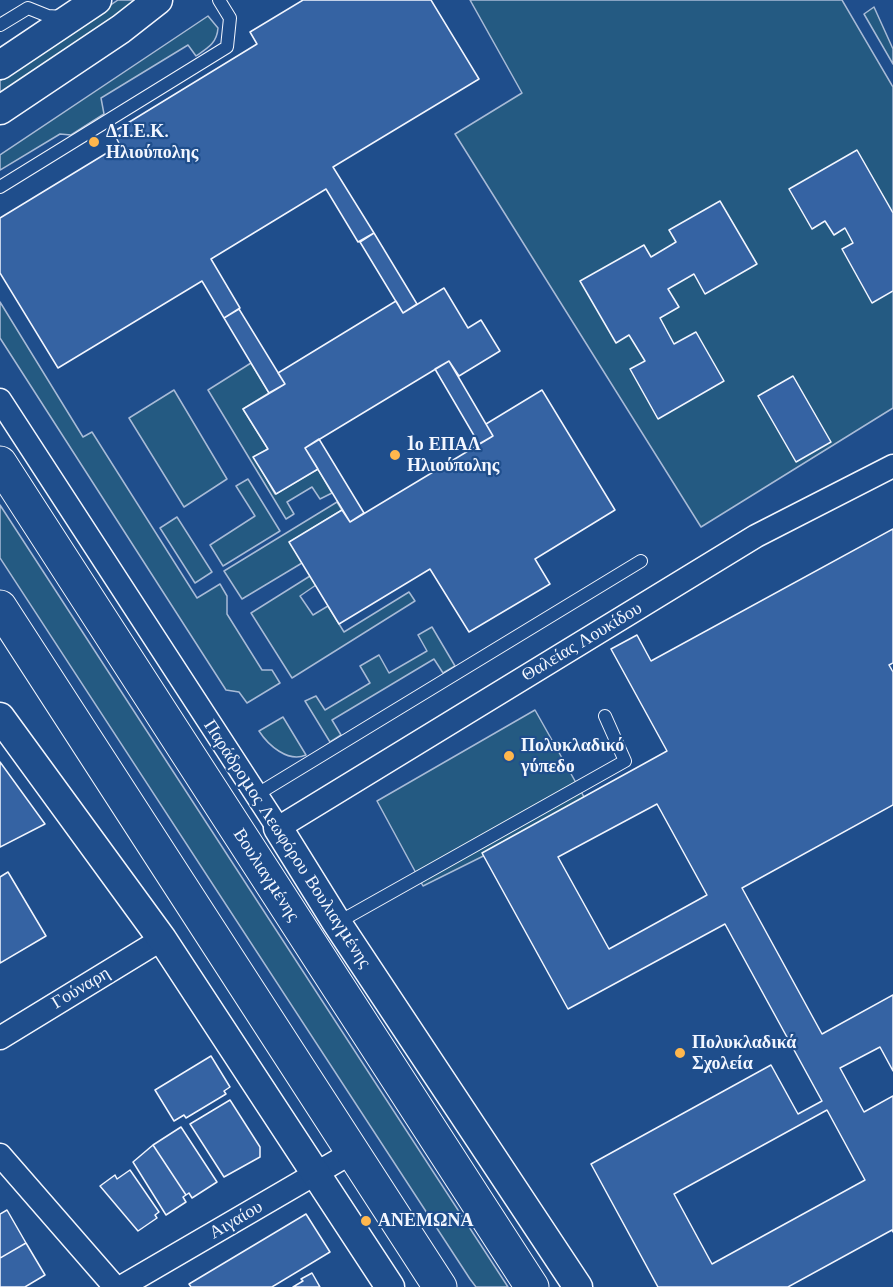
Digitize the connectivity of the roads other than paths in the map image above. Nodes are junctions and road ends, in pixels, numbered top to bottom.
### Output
1 (158, 0) edge
2 (219, 0) edge
3 (35, 5) edge
4 (86, 7) edge
5 (0, 25) edge
6 (0, 65) edge
7 (0, 110) edge
8 (0, 187) edge
9 (0, 400) edge
10 (0, 463) edge
11 (893, 465) edge
12 (641, 561) dead end
13 (0, 607) edge
14 (605, 716) dead end
15 (0, 717) edge
16 (256, 795) junction
17 (278, 828) junction
18 (337, 923) junction
19 (162, 939) junction
20 (0, 1038) edge
21 (351, 1152) junction
22 (0, 1155) edge
23 (314, 1174) junction
24 (115, 1287) edge
25 (121, 1287) edge
26 (390, 1287) edge
27 (440, 1287) edge
28 (532, 1287) edge
29 (578, 1287) edge

1 - 7 street
2 - 8 lane
3 - 4 lane
3 - 5 lane
4 - 6 street
9 - 16 street, Παράδρομος Λεωφόρου Βουλιαγμένης
10 - 28 main road, Βουλιαγμένης
11 - 17 street, Θαλείας Λουκίδου
12 - 16 lane
13 - 21 main road
14 - 18 lane
15 - 19 street
16 - 17 street, Παράδρομος Λεωφόρου Βουλιαγμένης
17 - 18 street, Παράδρομος Λεωφόρου Βουλιαγμένης
18 - 29 street, Παράδρομος Λεωφόρου Βουλιαγμένης
19 - 20 street, Γούναρη
19 - 23 street
21 - 23 street, Αιγαίου
21 - 27 main road
22 - 24 street
23 - 25 street, Αιγαίου
23 - 26 street

